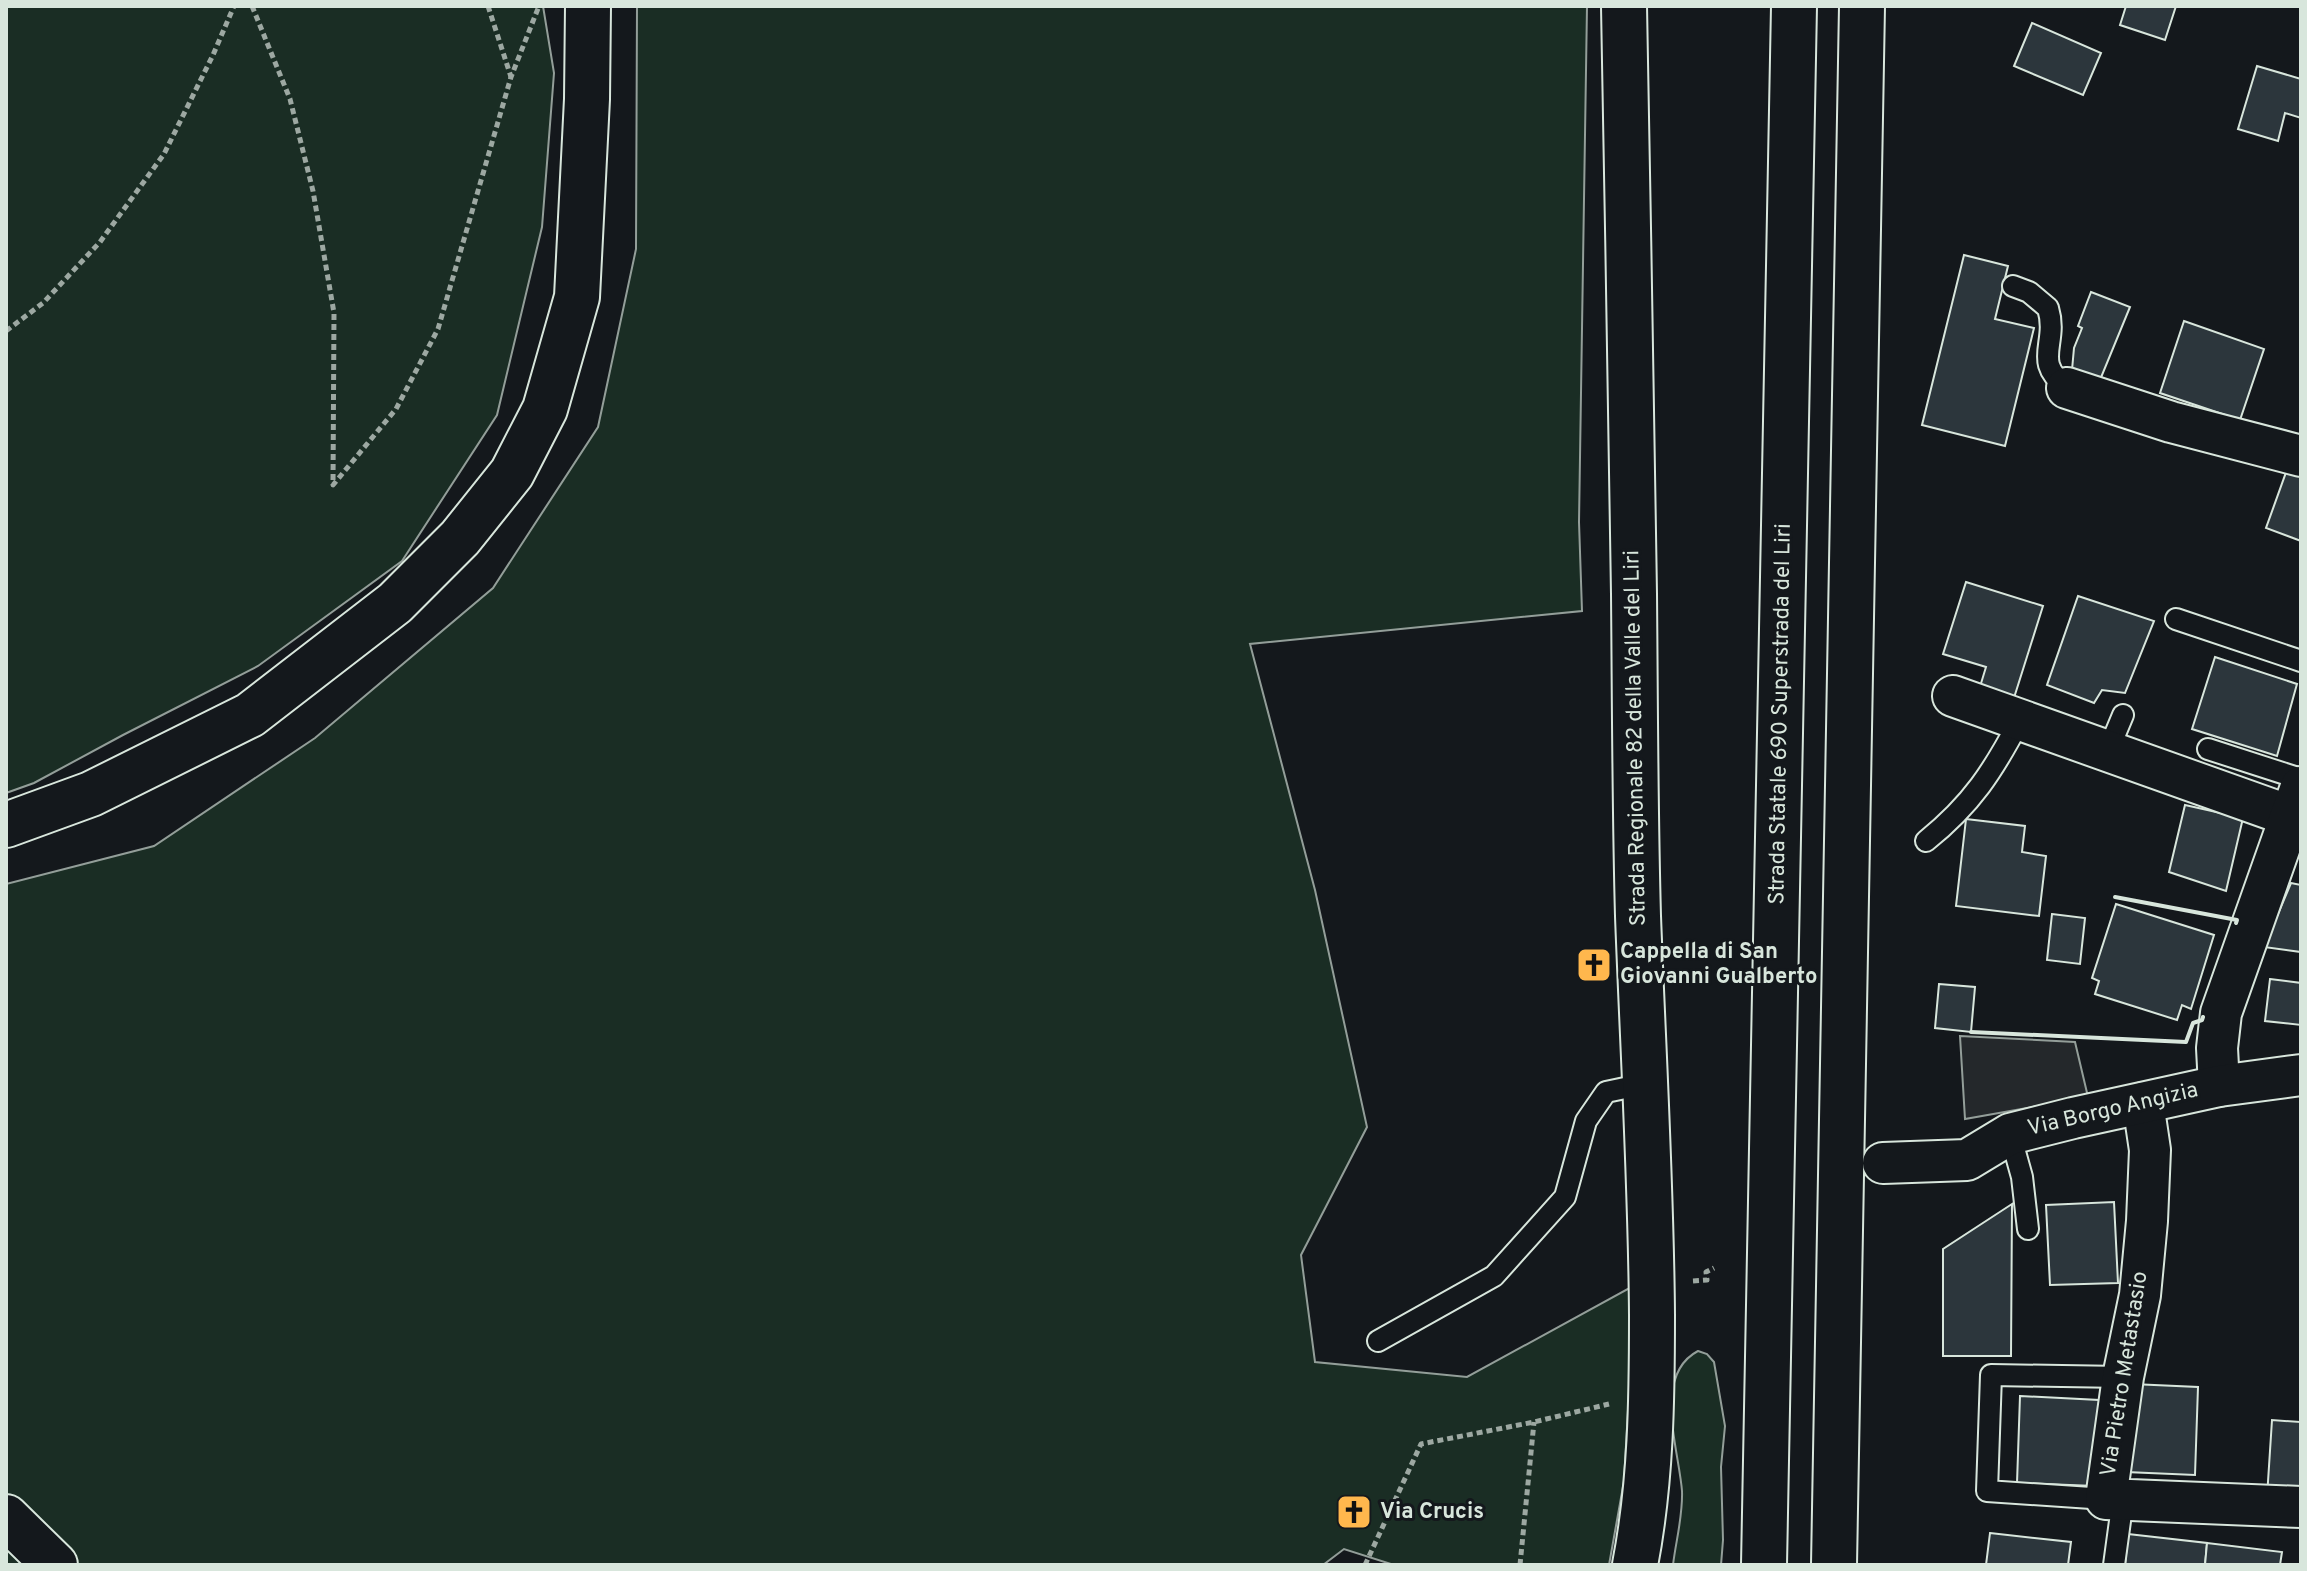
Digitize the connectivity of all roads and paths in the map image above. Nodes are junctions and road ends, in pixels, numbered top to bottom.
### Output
1 (234, 6) edge
2 (252, 6) edge
3 (488, 6) edge
4 (539, 6) edge
5 (588, 6) edge
6 (1624, 6) edge
7 (1794, 6) edge
8 (1862, 6) edge
9 (511, 77) junction
10 (2013, 286) dead end
11 (6, 331) edge
12 (2067, 388) joint
13 (2301, 456) edge
14 (2176, 619) dead end
15 (2301, 661) edge
16 (1953, 696) dead end
17 (2020, 720) junction
18 (2208, 749) dead end
19 (2301, 779) edge
20 (2295, 802) edge
21 (6, 825) edge
22 (1926, 841) dead end
23 (2301, 1075) edge
24 (1644, 1084) junction
25 (2219, 1086) junction
26 (2143, 1103) junction
27 (2010, 1134) junction
28 (1883, 1163) dead end
29 (2028, 1229) dead end
30 (1378, 1341) dead end
31 (2123, 1377) junction
32 (1620, 1401) dead end
33 (1534, 1422) junction
34 (2115, 1499) junction
35 (2301, 1507) edge
36 (6, 1517) edge
37 (55, 1565) edge
38 (1365, 1565) edge
39 (1520, 1565) edge
40 (1635, 1565) edge
41 (1764, 1565) edge
42 (1834, 1565) edge
43 (2114, 1565) edge

1 - 11 path
2 - 9 path
3 - 9 path
4 - 9 path
5 - 21 main road
6 - 24 main road, Strada Regionale 82 della Valle del Liri
7 - 41 main road, Strada Statale 690 Superstrada del Liri
8 - 42 main road
10 - 12 lane
12 - 13 street
14 - 15 lane
16 - 17 street
17 - 20 street
17 - 22 lane
18 - 19 lane
20 - 25 street
23 - 25 street, Via Borgo Angizia
24 - 30 lane
24 - 40 main road, Strada Regionale 82 della Valle del Liri
25 - 26 street, Via Borgo Angizia
26 - 27 street, Via Borgo Angizia
26 - 31 street, Via Pietro Metastasio
27 - 28 street, Via Borgo Angizia
27 - 29 lane
31 - 34 street, Via Pietro Metastasio
31 - 34 lane
32 - 33 path
33 - 38 path
33 - 39 path
34 - 35 street, Via Pietro Metastasio
34 - 43 lane
36 - 37 main road

